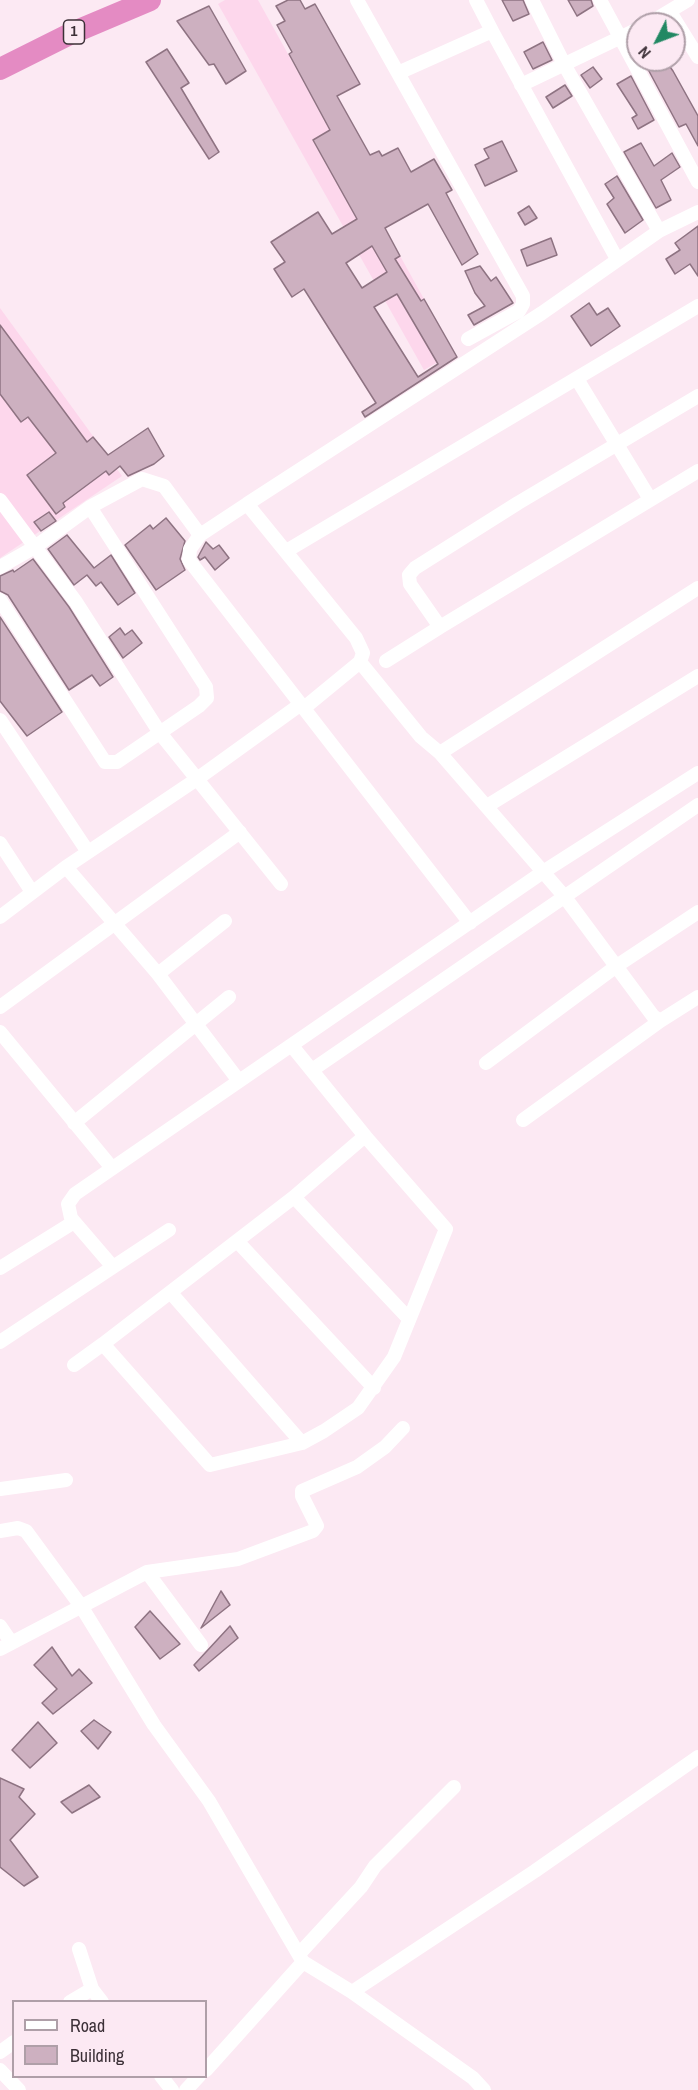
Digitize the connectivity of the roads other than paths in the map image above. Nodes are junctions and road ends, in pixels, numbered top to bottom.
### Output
1 (150, 0) edge
2 (357, 0) edge
3 (476, 0) edge
4 (532, 0) edge
5 (600, 0) edge
6 (688, 0) edge
7 (670, 12) edge
8 (492, 32) junction
9 (626, 36) edge
10 (686, 38) edge
11 (620, 39) junction
12 (698, 57) edge
13 (565, 66) junction
14 (0, 69) edge
15 (398, 73) junction
16 (521, 85) junction
17 (698, 182) edge
18 (698, 212) edge
19 (659, 231) junction
20 (617, 260) junction
21 (698, 306) edge
22 (468, 339) dead end
23 (578, 379) junction
24 (698, 396) edge
25 (618, 444) junction
26 (698, 471) edge
27 (650, 499) junction
28 (0, 500) edge
29 (247, 504) junction
30 (90, 507) junction
31 (200, 535) junction
32 (35, 547) junction
33 (288, 550) junction
34 (0, 567) edge
35 (698, 588) edge
36 (0, 600) edge
37 (440, 627) junction
38 (386, 661) dead end
39 (360, 662) junction
40 (698, 676) edge
41 (302, 706) junction
42 (0, 720) edge
43 (160, 733) junction
44 (440, 753) junction
45 (698, 773) edge
46 (197, 779) junction
47 (698, 805) edge
48 (487, 806) junction
49 (240, 832) junction
50 (0, 843) edge
51 (88, 852) junction
52 (66, 867) junction
53 (543, 872) junction
54 (281, 884) dead end
55 (32, 892) junction
56 (564, 896) junction
57 (698, 912) edge
58 (0, 917) edge
59 (225, 921) dead end
60 (113, 923) junction
61 (470, 923) junction
62 (618, 965) junction
63 (158, 974) junction
64 (228, 997) dead end
65 (698, 997) edge
66 (0, 1007) edge
67 (196, 1022) junction
68 (660, 1022) junction
69 (0, 1032) edge
70 (292, 1046) junction
71 (486, 1063) dead end
72 (312, 1070) junction
73 (239, 1081) junction
74 (524, 1120) dead end
75 (74, 1123) junction
76 (365, 1136) junction
77 (112, 1167) junction
78 (294, 1197) junction
79 (74, 1222) junction
80 (169, 1230) dead end
81 (237, 1241) junction
82 (113, 1267) junction
83 (0, 1268) edge
84 (171, 1293) junction
85 (409, 1319) junction
86 (0, 1342) edge
87 (103, 1344) junction
88 (74, 1365) dead end
89 (374, 1388) junction
90 (403, 1428) dead end
91 (302, 1443) junction
92 (66, 1480) dead end
93 (0, 1489) edge
94 (0, 1531) edge
95 (147, 1572) junction
96 (81, 1606) junction
97 (0, 1626) edge
98 (6, 1646) edge
99 (201, 1646) dead end
100 (698, 1757) edge
101 (454, 1787) dead end
102 (79, 1949) dead end
103 (302, 1958) junction
104 (92, 1989) junction
105 (352, 1992) junction
106 (72, 2000) edge
107 (101, 2000) edge
108 (207, 2069) edge
109 (0, 2070) edge
110 (162, 2078) edge
111 (197, 2078) edge
112 (19, 2090) edge
113 (172, 2090) edge
114 (186, 2090) edge
115 (484, 2090) edge

1 - 14 highway, 1
2 - 15 street
3 - 8 street
4 - 13 street
5 - 11 street
6 - 7 street
8 - 15 street
8 - 16 street
9 - 11 street
10 - 12 street
11 - 13 street
11 - 17 street
13 - 16 street
13 - 19 street
15 - 22 street
16 - 20 street
18 - 19 street
19 - 20 street
20 - 29 street
21 - 23 street
23 - 25 street
23 - 33 street
24 - 25 street
25 - 27 street
25 - 37 street
26 - 27 street
27 - 37 street
28 - 32 street
29 - 31 street
29 - 33 street
30 - 31 street
30 - 32 street
30 - 43 street
31 - 41 street
32 - 34 street
32 - 43 street
33 - 39 street
35 - 44 street
36 - 43 street
37 - 38 street
39 - 41 street
39 - 44 street
40 - 48 street
41 - 46 street
41 - 61 street
42 - 51 street
43 - 46 street
44 - 48 street
45 - 53 street
46 - 49 street
46 - 51 street
47 - 56 street
48 - 53 street
49 - 54 street
49 - 60 street
50 - 55 street
51 - 52 street
52 - 55 street
52 - 60 street
53 - 56 street
53 - 61 street
55 - 58 street
56 - 62 street
56 - 72 street
57 - 62 street
59 - 63 street
60 - 63 street
60 - 66 street
61 - 70 street
62 - 68 street
62 - 71 street
63 - 67 street
64 - 67 street
65 - 68 street
67 - 73 street
67 - 75 street
68 - 74 street
69 - 75 street
70 - 72 street
70 - 73 street
72 - 76 street
73 - 77 street
75 - 77 street
76 - 78 street
76 - 85 street
77 - 79 street
78 - 81 street
78 - 85 street
79 - 82 street
79 - 83 street
80 - 82 street
81 - 84 street
81 - 89 street
82 - 86 street
84 - 87 street
84 - 91 street
85 - 89 street
87 - 88 street
87 - 91 street
89 - 91 street
90 - 95 street
92 - 93 street
94 - 96 street
95 - 96 street
95 - 99 street
96 - 98 street
96 - 103 street
97 - 98 street
100 - 105 street
101 - 103 street
102 - 104 street
103 - 105 street
103 - 108 street
104 - 106 street
104 - 107 street
105 - 115 street
109 - 112 street
110 - 113 street
111 - 114 street

